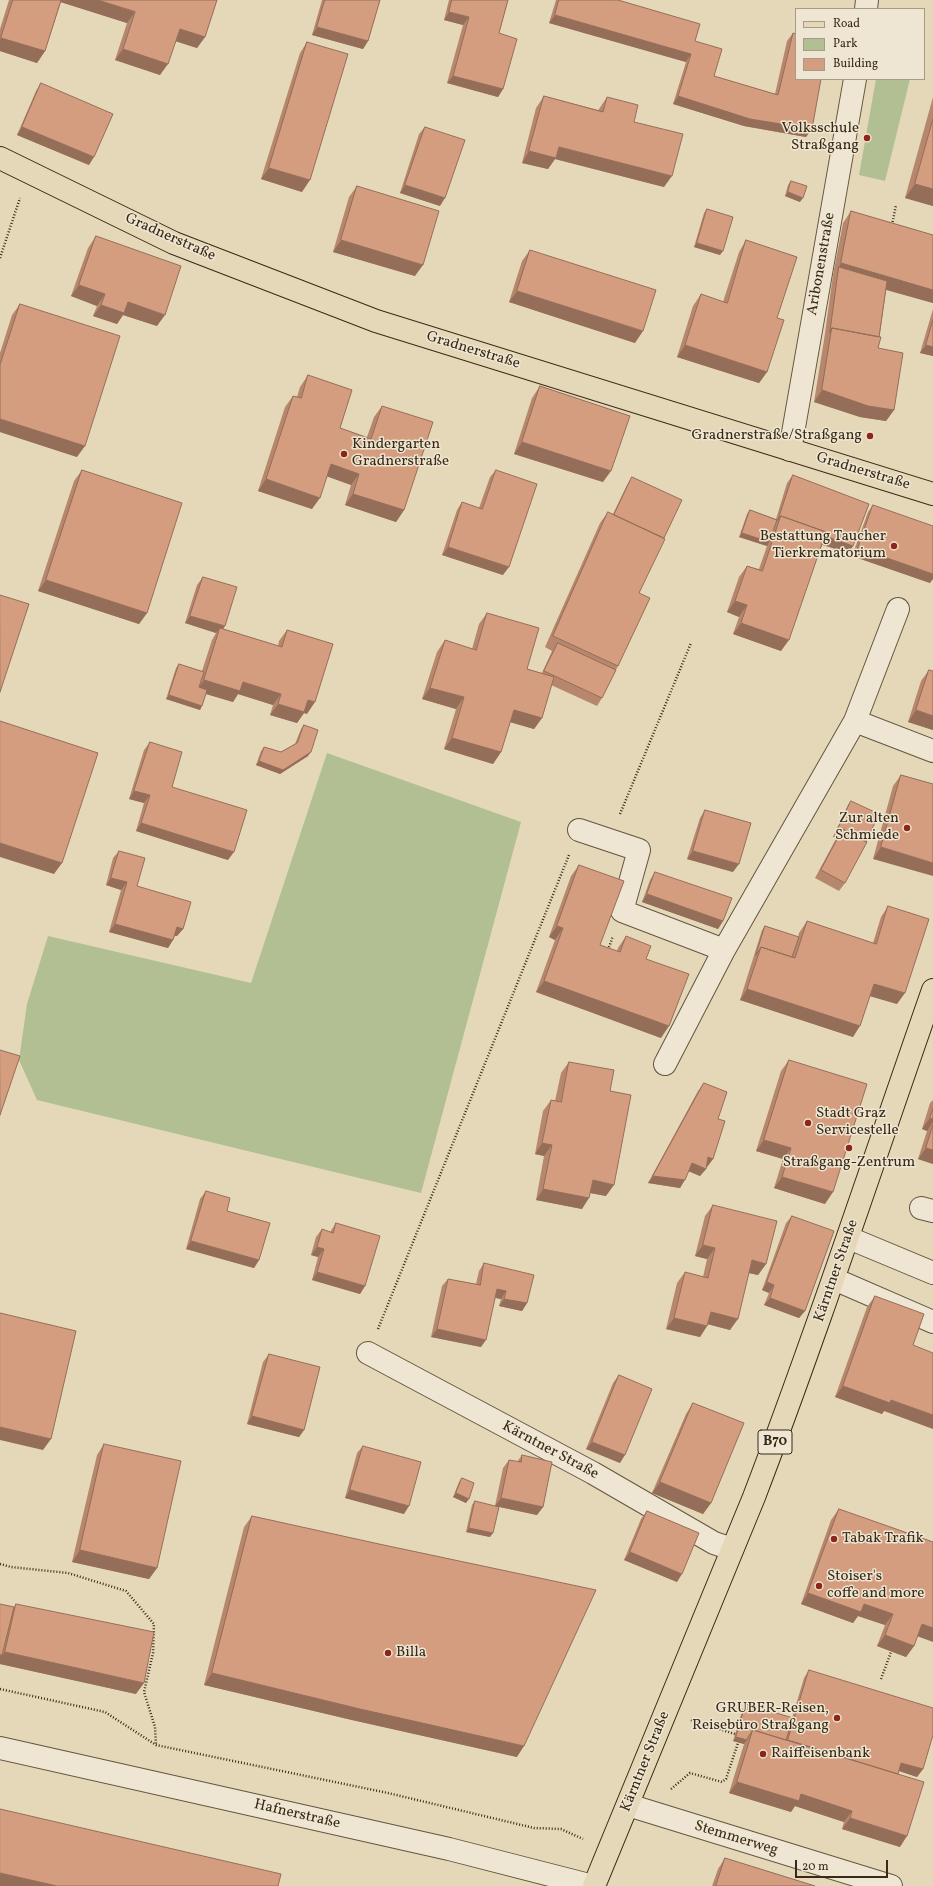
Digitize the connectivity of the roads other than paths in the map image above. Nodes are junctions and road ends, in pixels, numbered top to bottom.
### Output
1 (855, 80) edge
2 (0, 158) edge
3 (790, 450) junction
4 (933, 494) edge
5 (898, 609) dead end
6 (855, 721) junction
7 (933, 751) edge
8 (579, 830) road end
9 (724, 950) junction
10 (933, 990) edge
11 (664, 1064) dead end
12 (849, 1238) junction
13 (933, 1273) edge
14 (834, 1279) junction
15 (933, 1322) edge
16 (368, 1353) road end
17 (732, 1549) junction
18 (0, 1748) edge
19 (628, 1805) junction
20 (594, 1886) edge
21 (891, 1886) edge

1 - 3 street, Aribonenstraße
2 - 3 main road, Gradnerstraße
3 - 4 main road, Gradnerstraße
5 - 6 street
6 - 7 street
6 - 9 street
8 - 9 street
9 - 11 street
10 - 12 main road, Kärntner Straße / B70
12 - 13 street
12 - 14 main road, Kärntner Straße / B70
14 - 15 street
14 - 17 main road, Kärntner Straße / B70
16 - 17 street, Kärntner Straße
17 - 19 main road, Kärntner Straße / B70
18 - 20 street, Hafnerstraße
19 - 20 main road, Kärntner Straße / B70
19 - 21 street, Stemmerweg

